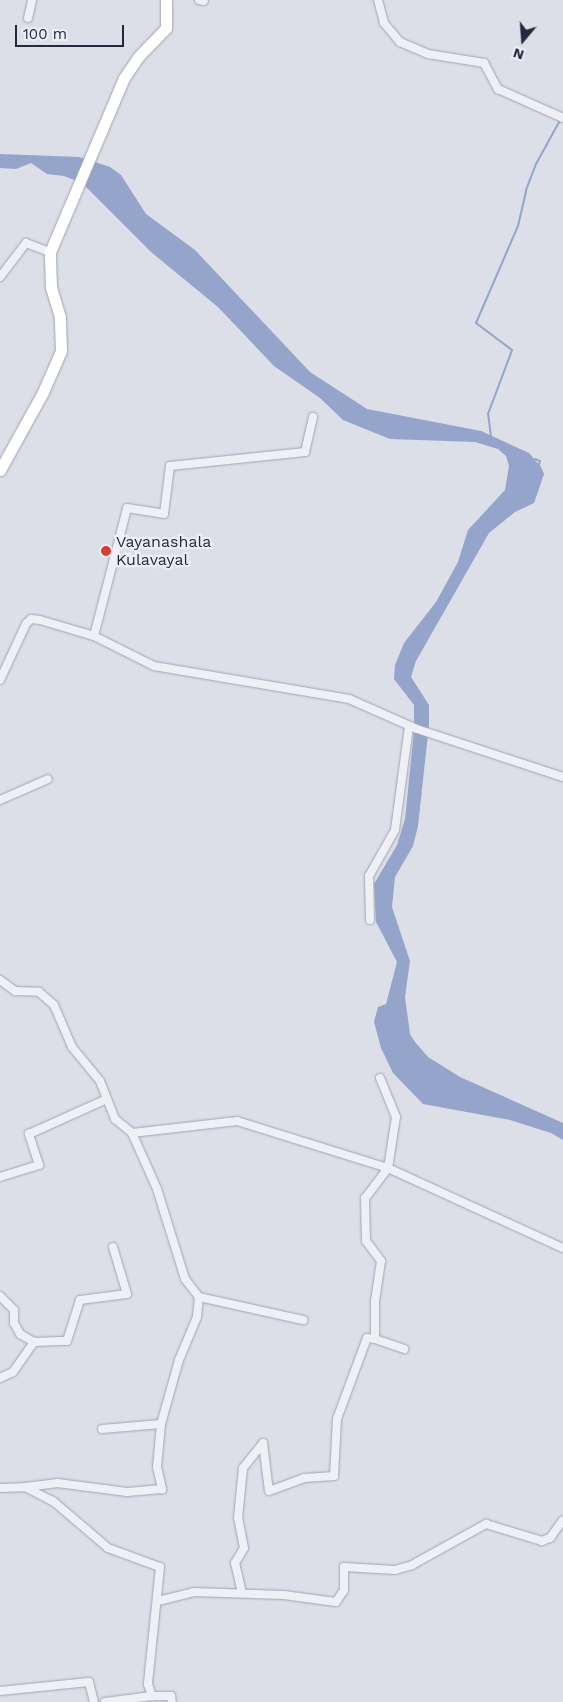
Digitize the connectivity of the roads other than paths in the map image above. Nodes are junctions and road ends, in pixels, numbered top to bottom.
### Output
1 (32, 0) edge
2 (166, 0) edge
3 (378, 0) edge
4 (28, 18) dead end
5 (563, 118) edge
6 (50, 252) junction
7 (0, 277) edge
8 (313, 417) dead end
9 (0, 470) edge
10 (94, 636) junction
11 (0, 680) edge
12 (409, 726) junction
13 (563, 777) edge
14 (48, 779) dead end
15 (0, 800) edge
16 (370, 920) dead end
17 (0, 980) edge
18 (380, 1078) dead end
19 (107, 1099) junction
20 (132, 1133) junction
21 (388, 1168) junction
22 (0, 1178) edge
23 (113, 1247) dead end
24 (563, 1248) edge
25 (0, 1296) edge
26 (199, 1297) junction
27 (303, 1320) dead end
28 (376, 1339) junction
29 (34, 1342) junction
30 (404, 1349) dead end
31 (0, 1378) edge
32 (161, 1424) junction
33 (102, 1429) dead end
34 (25, 1487) junction
35 (0, 1488) edge
36 (563, 1520) edge
37 (242, 1593) junction
38 (158, 1601) junction
39 (0, 1691) edge
40 (152, 1696) junction
41 (94, 1702) edge
42 (105, 1702) edge
43 (172, 1702) edge

1 - 4 street
2 - 6 main road
3 - 5 street
6 - 7 street
6 - 9 main road
8 - 10 street
10 - 11 street
10 - 12 street
12 - 13 street
12 - 16 street
14 - 15 street
17 - 19 street
18 - 21 street
19 - 20 street
19 - 22 street
20 - 21 street
20 - 26 street
21 - 24 street
21 - 28 street
23 - 29 street
25 - 29 street
26 - 27 street
26 - 32 street
28 - 30 street
28 - 37 street
29 - 31 street
32 - 33 street
32 - 34 street
34 - 35 street
34 - 38 street
36 - 37 street
37 - 38 street
38 - 40 street
39 - 41 street
40 - 42 street
40 - 43 street

